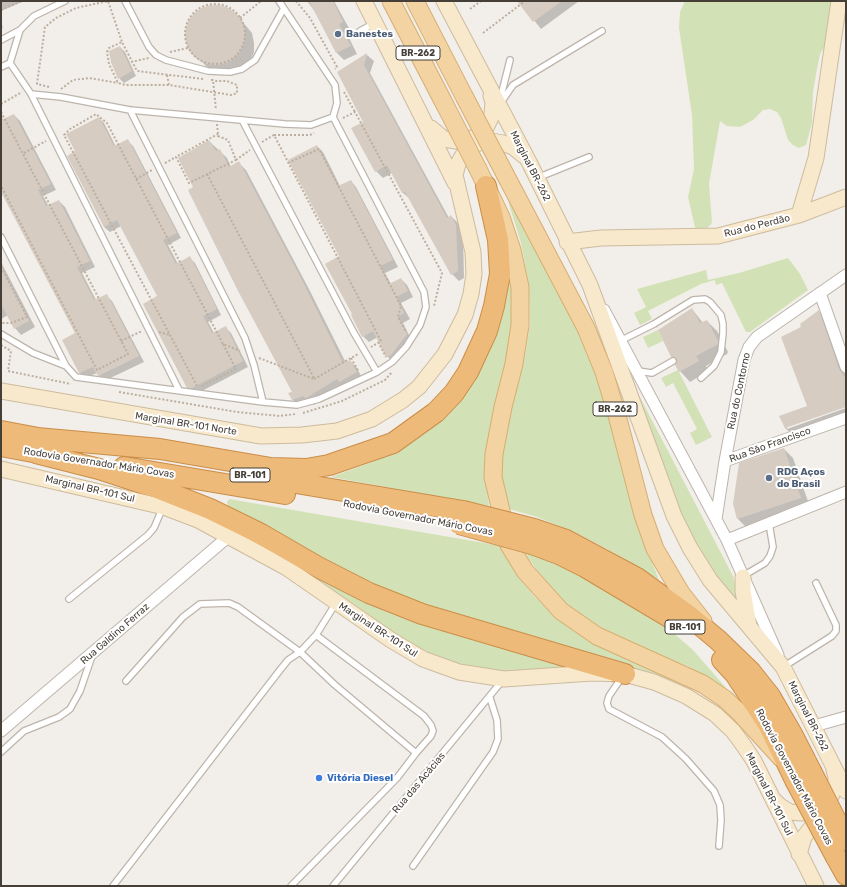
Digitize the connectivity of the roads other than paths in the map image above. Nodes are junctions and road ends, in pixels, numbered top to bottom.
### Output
1 (65, 1) edge
2 (125, 1) edge
3 (279, 1) edge
4 (364, 1) edge
5 (391, 1) edge
6 (415, 1) edge
7 (444, 1) edge
8 (839, 1) edge
9 (284, 10) junction
10 (375, 23) junction
11 (20, 30) junction
12 (360, 31) dead end
13 (602, 31) dead end
14 (1, 40) edge
15 (510, 60) dead end
16 (10, 63) junction
17 (1, 67) edge
18 (490, 91) junction
19 (29, 92) junction
20 (498, 106) junction
21 (130, 110) junction
22 (242, 120) junction
23 (334, 120) junction
24 (426, 122) junction
25 (589, 157) dead end
26 (529, 162) junction
27 (482, 177) junction
28 (537, 178) junction
29 (461, 196) junction
30 (846, 197) edge
31 (799, 215) junction
32 (1, 237) edge
33 (567, 242) junction
34 (846, 275) edge
35 (590, 285) junction
36 (820, 293) junction
37 (1, 334) edge
38 (622, 340) junction
39 (673, 361) dead end
40 (66, 366) junction
41 (846, 367) edge
42 (638, 371) junction
43 (377, 372) junction
44 (701, 378) dead end
45 (179, 390) junction
46 (1, 391) edge
47 (22, 394) junction
48 (1, 397) edge
49 (263, 402) junction
50 (846, 418) edge
51 (4, 439) edge
52 (36, 446) junction
53 (725, 461) junction
54 (1, 466) edge
55 (1, 469) edge
56 (20, 472) junction
57 (846, 492) edge
58 (164, 507) junction
59 (716, 519) junction
60 (769, 523) junction
61 (229, 536) junction
62 (533, 536) junction
63 (727, 540) junction
64 (743, 577) junction
65 (816, 583) dead end
66 (69, 599) dead end
67 (336, 603) junction
68 (749, 627) junction
69 (316, 635) junction
70 (718, 640) junction
71 (300, 652) junction
72 (92, 654) junction
73 (783, 667) junction
74 (625, 674) junction
75 (504, 679) junction
76 (126, 682) dead end
77 (490, 698) junction
78 (846, 717) edge
79 (814, 726) junction
80 (1, 730) edge
81 (1, 752) edge
82 (416, 753) junction
83 (833, 766) junction
84 (798, 772) junction
85 (846, 791) edge
86 (773, 798) junction
87 (846, 819) edge
88 (846, 840) edge
89 (719, 846) dead end
90 (799, 854) junction
91 (413, 866) dead end
92 (846, 876) edge
93 (113, 886) edge
94 (291, 886) edge
95 (333, 886) edge
96 (816, 886) edge

1 - 11 lane
2 - 9 lane
3 - 9 lane
4 - 10 main road, BR-262
5 - 27 main road, BR-262, bridge
6 - 70 main road, BR-262, bridge
7 - 18 main road, Marginal BR-262
8 - 31 main road, Rua do Perdão
9 - 23 lane
10 - 12 lane
10 - 24 main road, BR-262
11 - 14 lane
11 - 16 lane
13 - 20 lane
15 - 20 lane
16 - 17 lane
16 - 19 lane
18 - 20 main road, Marginal BR-262
18 - 24 main road
19 - 21 lane
19 - 45 lane
20 - 26 main road, Marginal BR-262
21 - 22 lane
21 - 49 lane
22 - 23 lane
22 - 43 lane
23 - 43 lane
24 - 29 main road
25 - 28 lane
26 - 28 main road, Marginal BR-262
26 - 29 main road
27 - 52 highway
27 - 84 main road, BR-262
28 - 33 main road, Marginal BR-262
29 - 47 main road, Marginal BR-101 Norte
30 - 31 main road
31 - 33 main road, Rua do Perdão
32 - 40 lane
33 - 35 main road, Marginal BR-262
34 - 36 street, Rua do Contorno
35 - 38 street
35 - 68 main road, Marginal BR-262
36 - 41 street
36 - 53 street, Rua do Contorno
37 - 40 lane
38 - 42 street
38 - 44 lane
39 - 42 lane
40 - 45 lane
42 - 59 street
43 - 49 lane
45 - 49 lane
46 - 47 main road, Marginal BR-101 Norte
47 - 48 main road
50 - 53 street, Rua São Francisco
51 - 52 highway, Rodovia Governador Mário Covas / BR-101
52 - 62 highway, Rodovia Governador Mário Covas / BR-101, bridge
52 - 74 highway
53 - 59 street, Rua São Francisco
54 - 56 main road
55 - 56 main road, Marginal BR-101 Sul
56 - 58 main road, Marginal BR-101 Sul
57 - 60 street
58 - 61 main road, Marginal BR-101 Sul
58 - 66 lane
59 - 63 street
60 - 63 street
60 - 64 lane
61 - 67 main road, Marginal BR-101 Sul
61 - 72 street, Rua Galdino Ferraz
62 - 70 highway, Rodovia Governador Mário Covas / BR-101
62 - 84 highway, Rodovia Governador Mário Covas / BR-101
63 - 64 street
64 - 68 main road
64 - 73 street
65 - 73 lane
67 - 69 lane
67 - 75 main road, Marginal BR-101 Sul
68 - 73 main road, Marginal BR-262
69 - 71 lane
69 - 82 lane
70 - 84 highway, Rodovia Governador Mário Covas / BR-101
71 - 76 lane
71 - 82 lane
71 - 93 lane
72 - 80 street, Rua Galdino Ferraz
72 - 81 lane
73 - 79 main road, Marginal BR-262
74 - 75 main road, Marginal BR-101 Sul
74 - 86 main road, Marginal BR-101 Sul
74 - 89 lane
75 - 77 lane, Rua das Acácias
77 - 91 lane
77 - 95 lane, Rua das Acácias
78 - 79 street
79 - 83 main road, Marginal BR-262
82 - 94 lane
83 - 85 main road, Marginal BR-262
83 - 86 main road
84 - 88 highway, Rodovia Governador Mário Covas / BR-101, bridge
84 - 92 highway, Rodovia Governador Mário Covas / BR-101, bridge
86 - 90 main road, Marginal BR-101 Sul
87 - 90 main road
90 - 96 main road, Marginal BR-101 Sul

